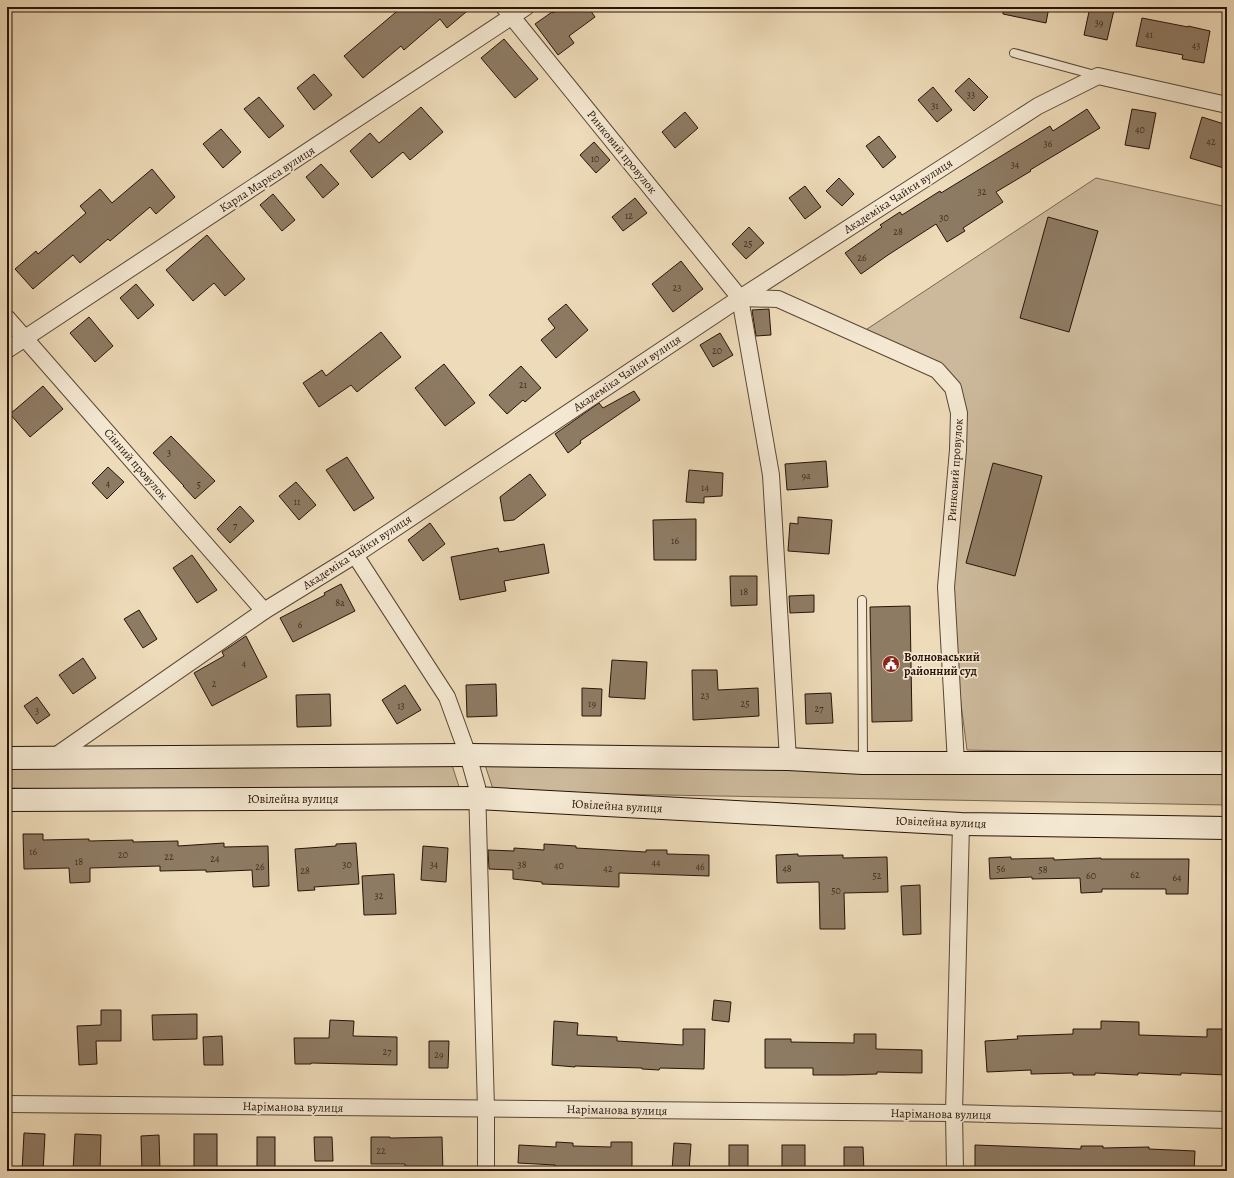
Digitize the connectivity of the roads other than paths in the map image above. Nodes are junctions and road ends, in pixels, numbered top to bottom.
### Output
1 (526, 7) edge
2 (508, 12) edge
3 (1014, 54) dead end
4 (1098, 76) junction
5 (1227, 106) edge
6 (740, 298) junction
7 (7, 318) edge
8 (25, 338) junction
9 (7, 350) edge
10 (355, 555) junction
11 (862, 600) dead end
12 (264, 611) junction
13 (468, 755) junction
14 (54, 757) junction
15 (7, 758) edge
16 (788, 759) junction
17 (863, 763) junction
18 (956, 763) junction
19 (1227, 764) edge
20 (477, 798) junction
21 (7, 800) edge
22 (961, 824) junction
23 (1227, 828) edge
24 (7, 1104) edge
25 (486, 1109) junction
26 (954, 1113) junction
27 (1227, 1120) edge
28 (486, 1171) edge
29 (955, 1171) edge

1 - 2 street, Карла Маркса вулиця
2 - 6 street, Ринковий провулок
2 - 8 street, Карла Маркса вулиця
3 - 4 lane
4 - 5 street
4 - 6 street, Академіка Чайки вулиця
6 - 10 street, Академіка Чайки вулиця
6 - 16 street, Ринковий провулок
6 - 18 street, Ринковий провулок
7 - 8 street, Сінний провулок
8 - 9 street, Карла Маркса вулиця
8 - 12 street, Сінний провулок
10 - 12 street, Академіка Чайки вулиця
10 - 13 street
11 - 17 lane
12 - 14 street, Академіка Чайки вулиця
13 - 14 street
13 - 16 street
13 - 20 street
14 - 15 street
16 - 17 street
17 - 18 street
18 - 19 street
20 - 21 street, Ювілейна вулиця
20 - 22 street, Ювілейна вулиця
20 - 25 street
22 - 23 street, Ювілейна вулиця
22 - 26 street
24 - 25 street, Наріманова вулиця
25 - 26 street, Наріманова вулиця
25 - 28 street
26 - 27 street, Наріманова вулиця
26 - 29 street

